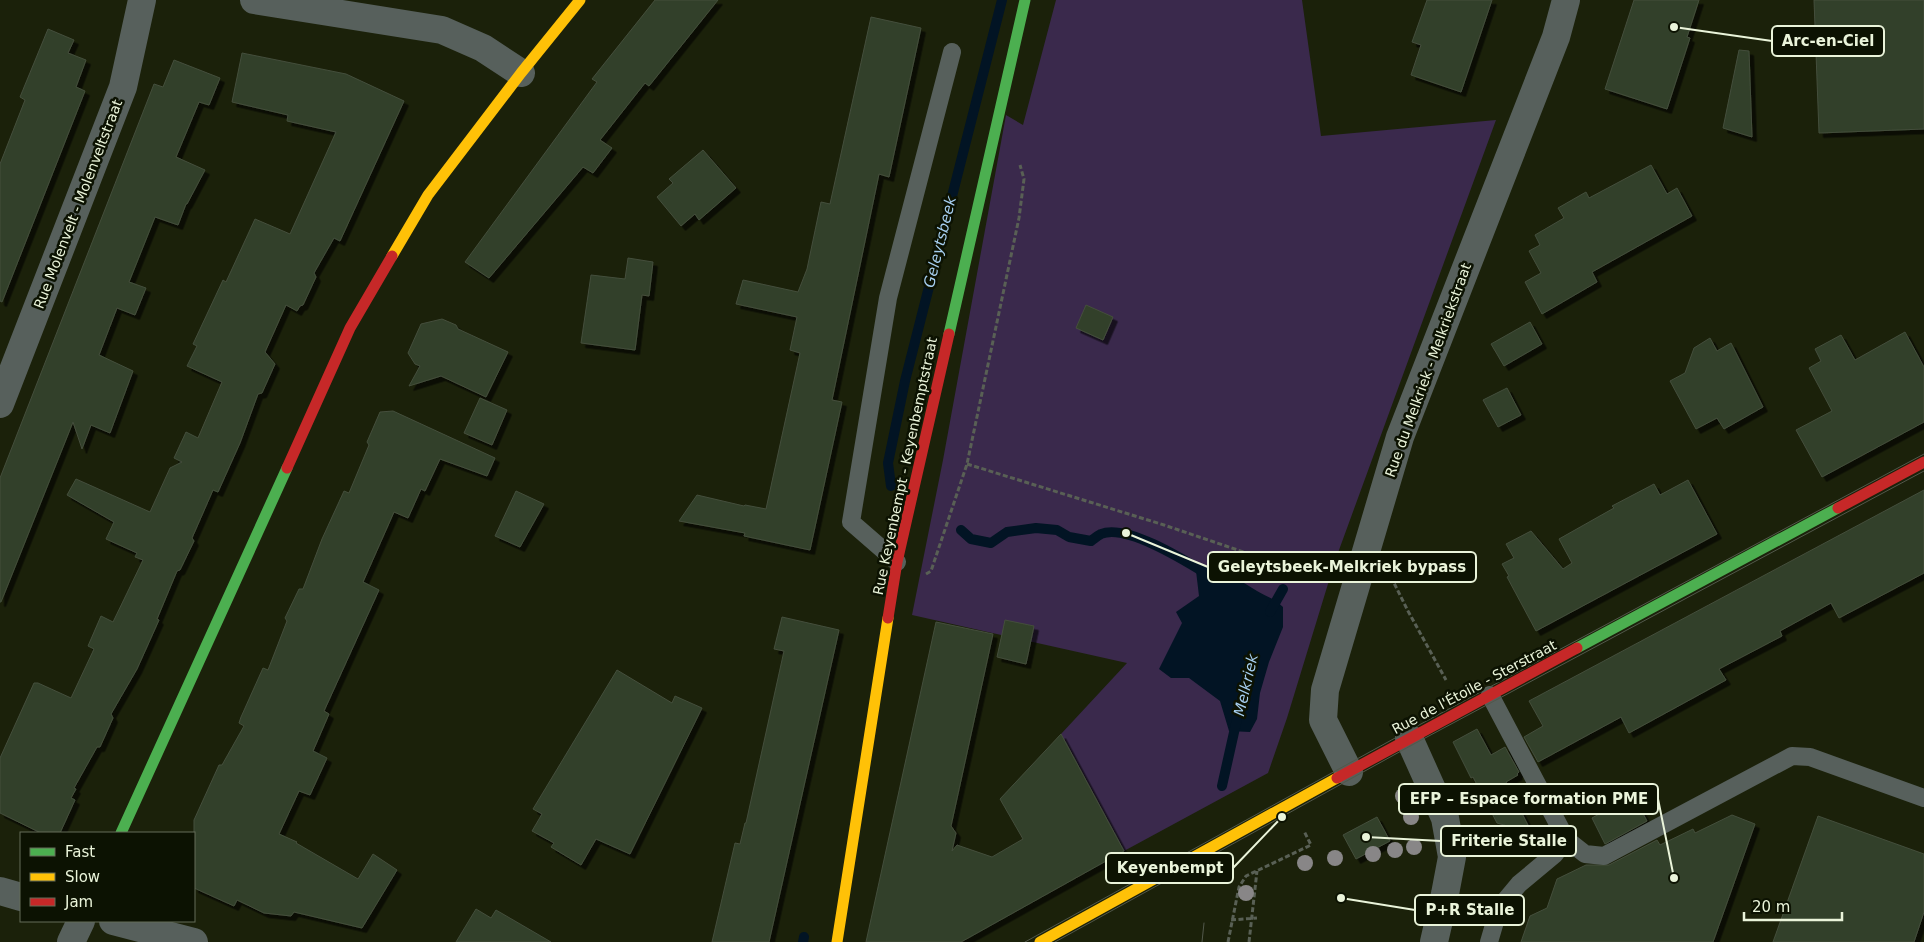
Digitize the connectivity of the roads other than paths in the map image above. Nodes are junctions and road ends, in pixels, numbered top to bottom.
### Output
1 (142, 0) edge
2 (254, 0) edge
3 (580, 0) edge
4 (1025, 0) edge
5 (1566, 0) edge
6 (952, 52) dead end
7 (521, 73) junction
8 (0, 404) edge
9 (1924, 462) edge
10 (896, 562) junction
11 (1490, 695) junction
12 (1409, 738) junction
13 (1349, 772) junction
14 (1924, 798) edge
15 (121, 832) edge
16 (1566, 840) junction
17 (0, 891) edge
18 (20, 897) edge
19 (81, 922) edge
20 (117, 922) edge
21 (71, 942) edge
22 (194, 942) edge
23 (837, 942) edge
24 (1040, 942) edge
25 (1434, 942) edge
26 (1489, 942) edge

1 - 8 street, Rue Molenvelt - Molenveltstraat
2 - 7 street
3 - 7 street
4 - 10 street, Rue Keyenbempt - Keyenbemptstraat
5 - 13 street, Rue du Melkriek - Melkriekstraat
6 - 10 lane
7 - 15 street
9 - 11 street, Rue de l'Étoile - Sterstraat
10 - 23 street, Rue Keyenbempt - Keyenbemptstraat
11 - 12 street, Rue de l'Étoile - Sterstraat
11 - 16 lane
12 - 13 street, Rue de l'Étoile - Sterstraat
12 - 25 street
13 - 24 street, Rue de l'Étoile - Sterstraat
14 - 16 lane
16 - 26 lane
17 - 18 street
19 - 21 street
20 - 22 street

